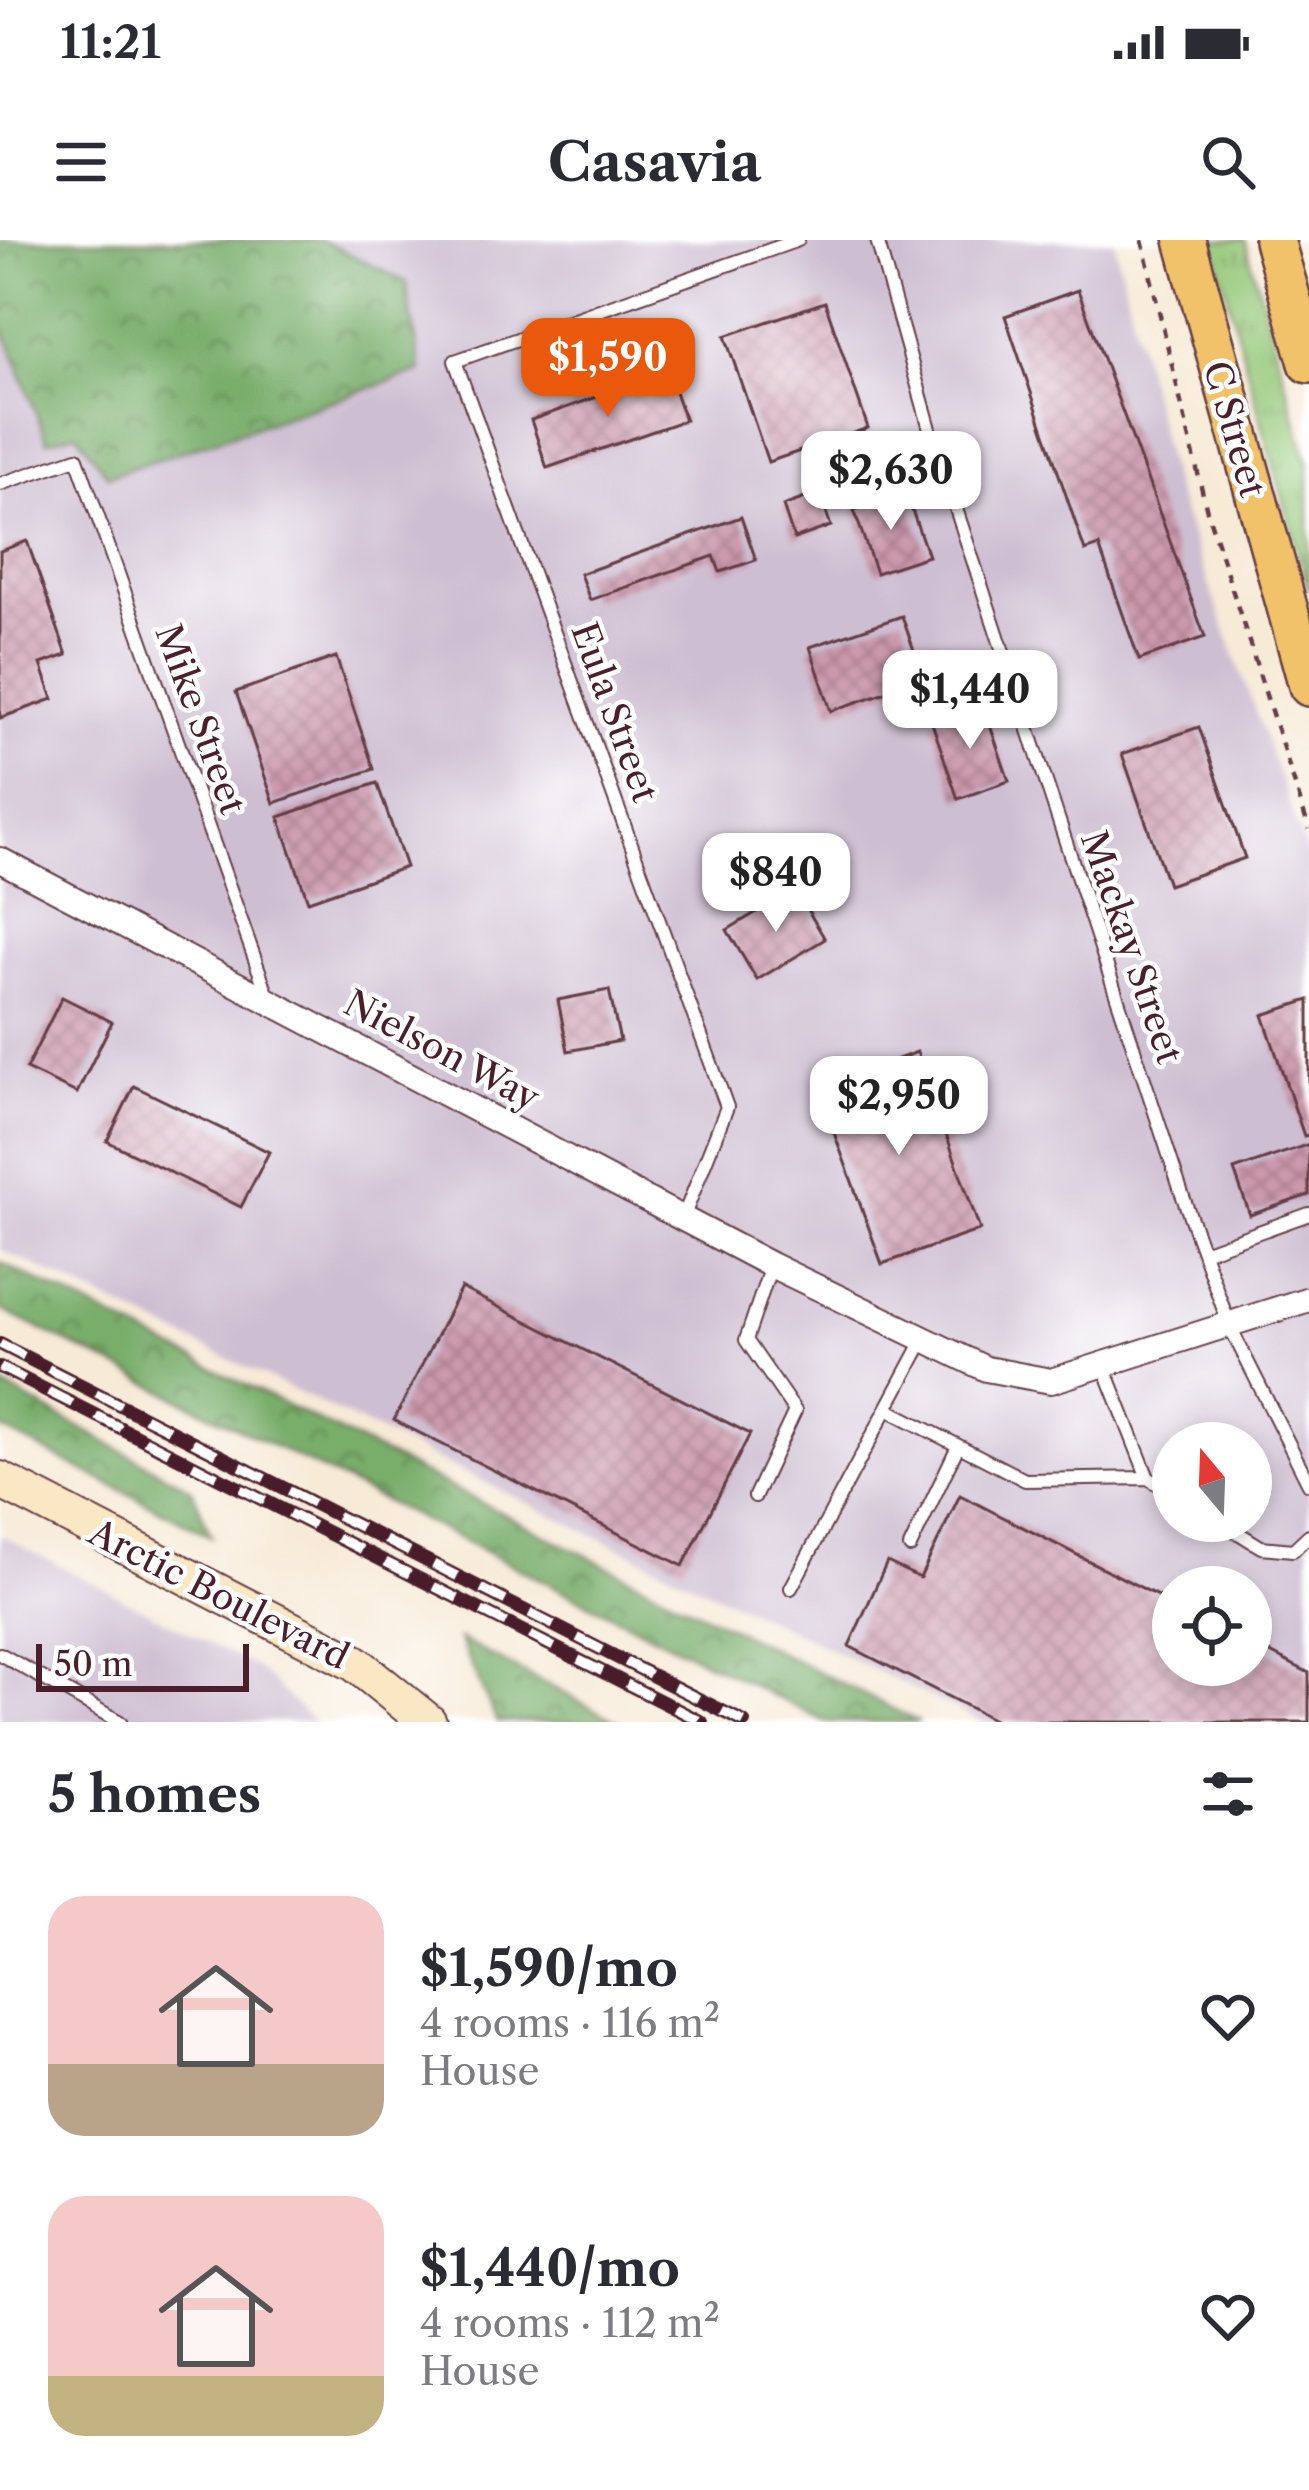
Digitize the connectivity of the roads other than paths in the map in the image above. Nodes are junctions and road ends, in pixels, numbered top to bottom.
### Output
1 (798, 240) edge
2 (878, 240) edge
3 (1184, 240) edge
4 (1274, 240) edge
5 (1309, 363) edge
6 (0, 484) edge
7 (1309, 686) edge
8 (0, 860) edge
9 (269, 1000) junction
10 (1309, 1214) edge
11 (683, 1218) junction
12 (1203, 1252) junction
13 (771, 1264) junction
14 (1309, 1299) edge
15 (1230, 1327) junction
16 (924, 1338) junction
17 (1104, 1366) junction
18 (886, 1409) junction
19 (958, 1446) junction
20 (1148, 1478) junction
21 (0, 1480) edge
22 (1152, 1480) edge
23 (1309, 1484) edge
24 (755, 1496) dead end
25 (1309, 1535) edge
26 (1254, 1542) edge
27 (910, 1547) dead end
28 (791, 1588) dead end
29 (0, 1654) edge
30 (114, 1719) edge
31 (92, 1722) edge
32 (428, 1722) edge

1 - 11 lane, Eula Street
2 - 12 lane, Mackay Street
3 - 7 main road, C Street
4 - 5 main road
6 - 9 lane, Mike Street
8 - 9 street, Nielson Way
9 - 11 street, Nielson Way
10 - 12 lane
11 - 13 street, Nielson Way
12 - 15 lane, Mackay Street
13 - 16 street, Nielson Way
13 - 24 lane
14 - 15 street
15 - 17 street
15 - 23 lane, Mackay Street
16 - 17 street, Nielson Way
16 - 18 lane
17 - 20 lane
18 - 19 lane
18 - 28 lane
19 - 20 lane
19 - 27 lane
20 - 22 lane
21 - 32 main road, Arctic Boulevard
25 - 26 lane
29 - 30 lane
30 - 31 lane

